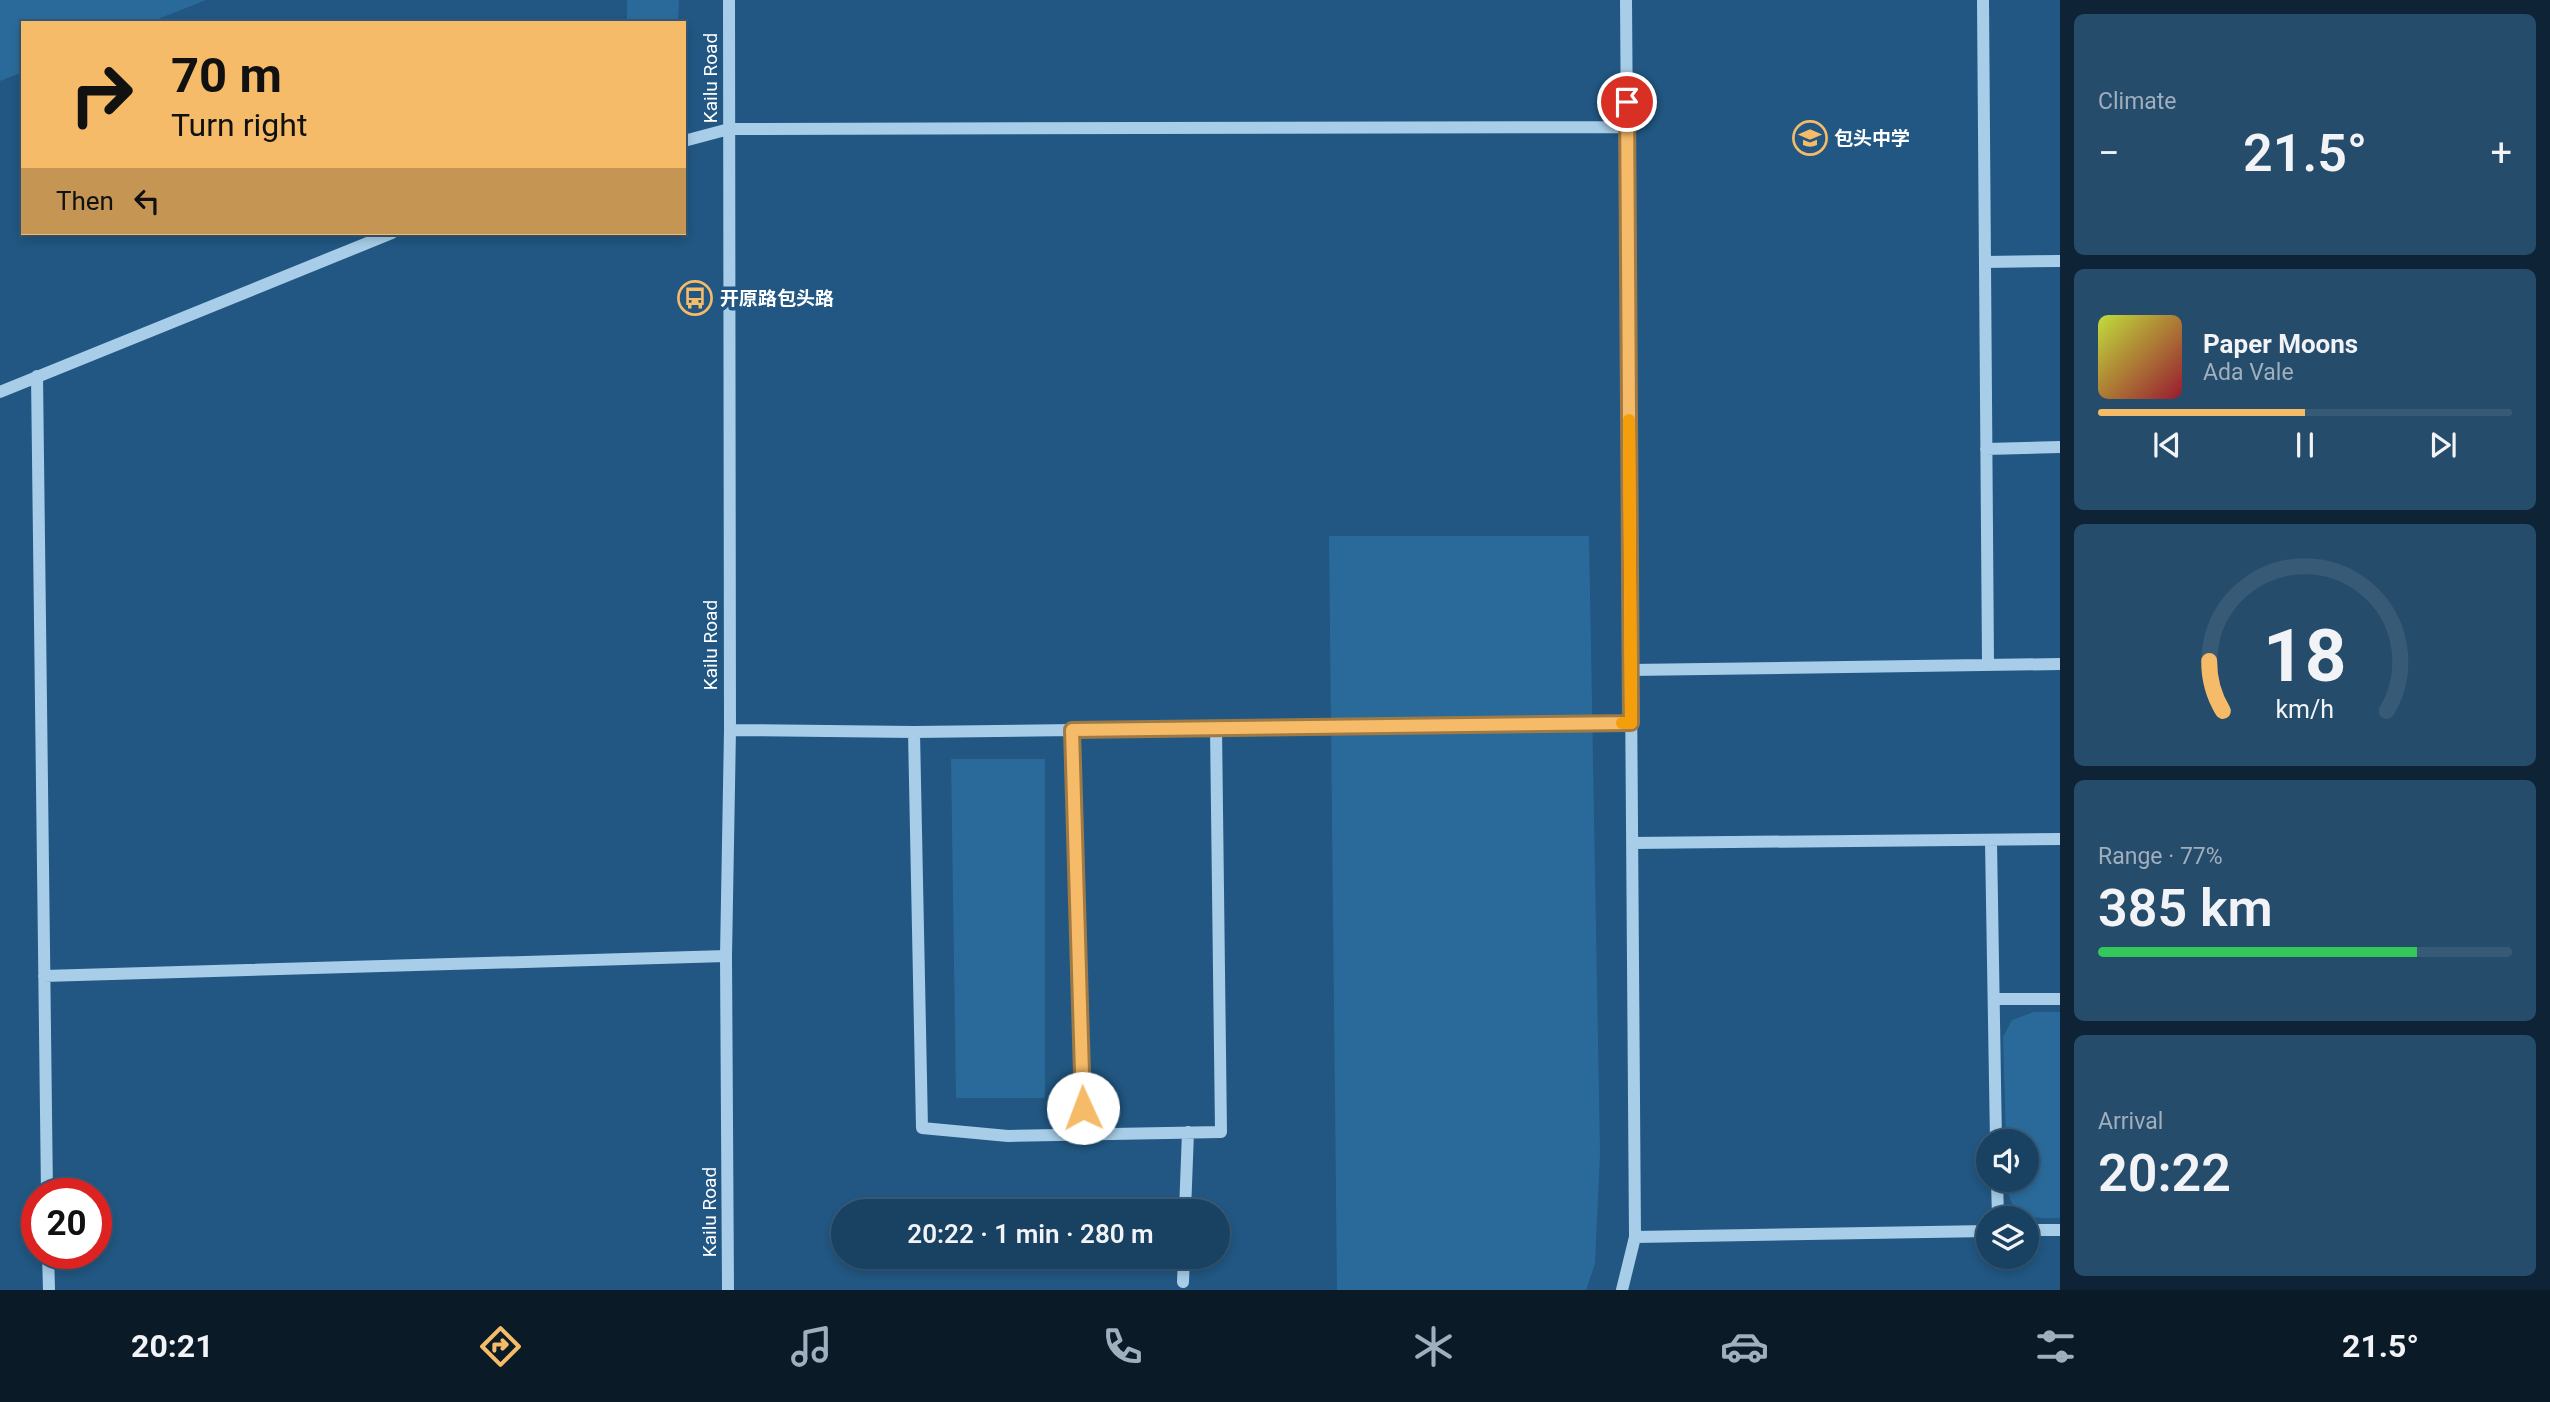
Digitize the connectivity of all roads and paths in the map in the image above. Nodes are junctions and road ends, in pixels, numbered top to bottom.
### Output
1 (729, 0) edge
2 (1626, 0) edge
3 (1983, 0) edge
4 (1627, 128) junction
5 (729, 129) junction
6 (686, 140) edge
7 (387, 235) edge
8 (2060, 261) edge
9 (1985, 262) junction
10 (37, 376) junction
11 (0, 393) edge
12 (2060, 447) edge
13 (1986, 449) junction
14 (1988, 664) junction
15 (2060, 664) edge
16 (1630, 670) junction
17 (1631, 723) junction
18 (1216, 728) junction
19 (730, 730) junction
20 (1072, 730) junction
21 (914, 732) junction
22 (2060, 839) edge
23 (1991, 841) junction
24 (1632, 843) junction
25 (726, 956) junction
26 (44, 976) junction
27 (1994, 999) junction
28 (2060, 999) edge
29 (1996, 1129) edge
30 (1188, 1132) junction
31 (1083, 1135) junction
32 (47, 1178) edge
33 (1185, 1199) edge
34 (2039, 1230) edge
35 (2060, 1230) edge
36 (1976, 1231) edge
37 (1635, 1237) junction
38 (48, 1269) edge
39 (1184, 1269) edge
40 (1183, 1282) dead end
41 (48, 1290) edge
42 (728, 1290) edge
43 (1622, 1290) edge

1 - 5 street, Kailu Road
2 - 4 street
3 - 9 street
4 - 5 street
4 - 16 street
5 - 6 street
5 - 19 street, Kailu Road
7 - 10 street
8 - 9 street
9 - 13 street
10 - 11 street
10 - 26 street
12 - 13 street
13 - 14 street
14 - 15 street
14 - 16 street
16 - 17 street
17 - 18 street
17 - 24 street
18 - 20 street
18 - 30 street
19 - 21 street
19 - 25 street, Kailu Road
20 - 21 street
20 - 31 street
21 - 31 street
22 - 23 street
23 - 24 street
23 - 27 street
24 - 37 street
25 - 26 street
25 - 42 street, Kailu Road
26 - 32 street
27 - 28 street
27 - 29 street
30 - 31 street
30 - 33 street
34 - 35 street
36 - 37 street
37 - 43 street
38 - 41 street
39 - 40 street

